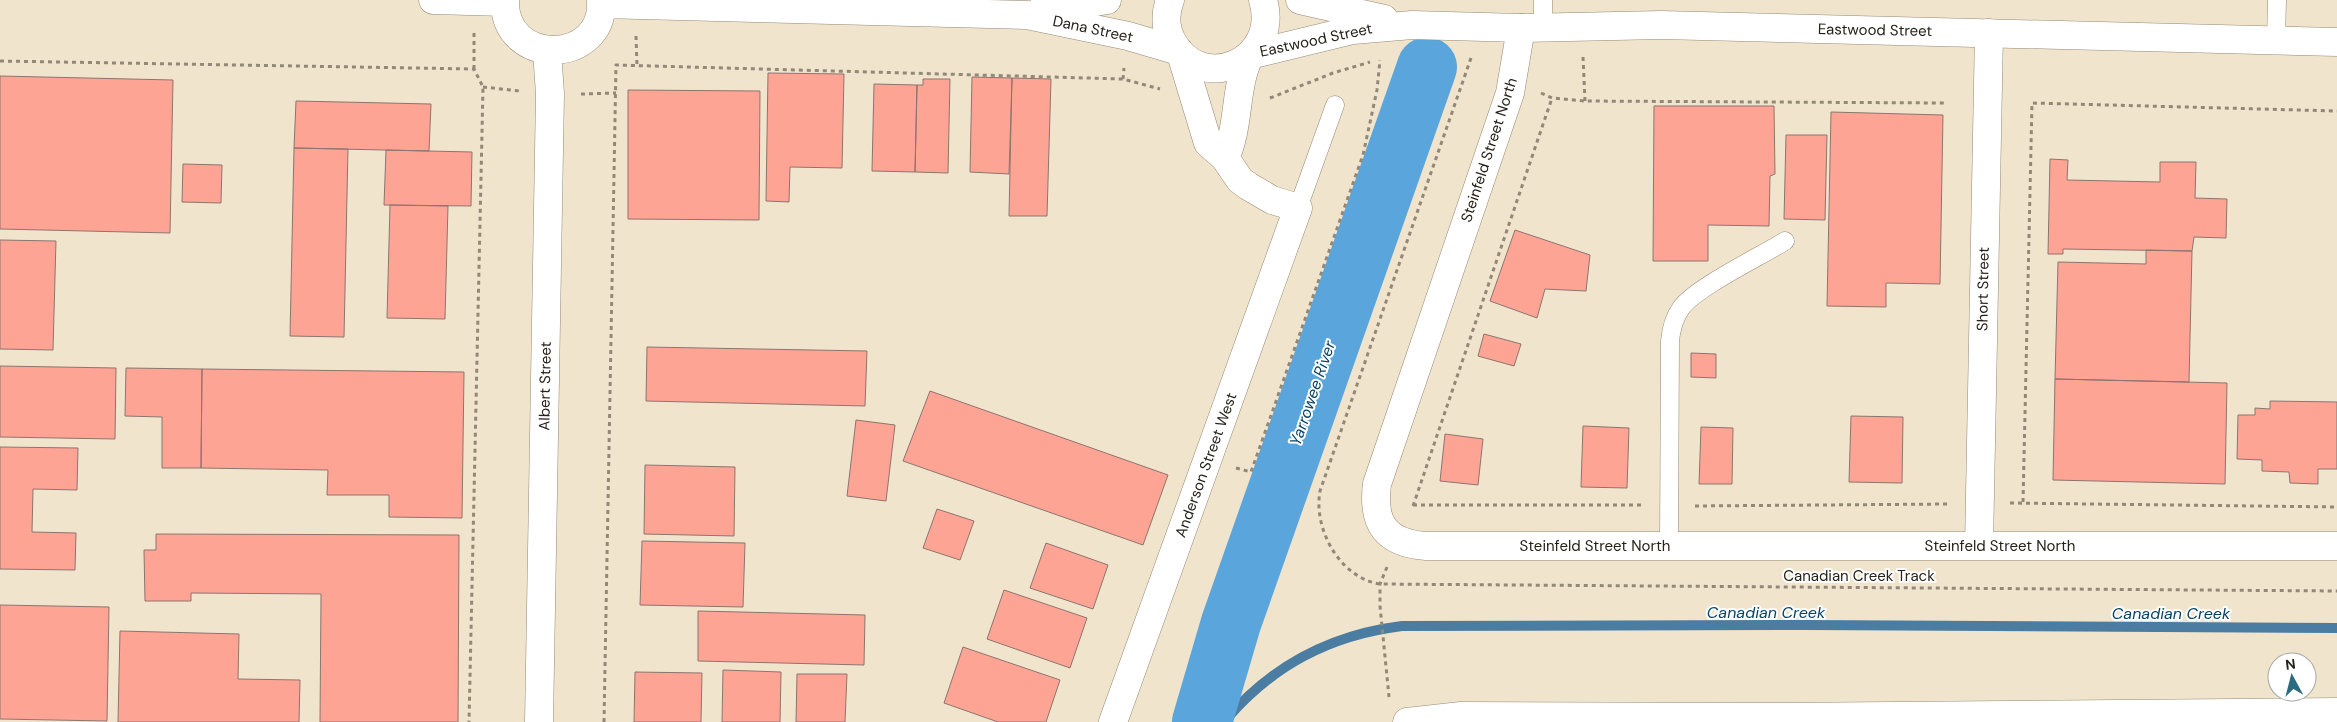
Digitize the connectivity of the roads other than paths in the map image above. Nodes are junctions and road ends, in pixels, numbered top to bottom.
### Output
1 (433, 0) edge
2 (1107, 0) edge
3 (1170, 0) edge
4 (1263, 0) edge
5 (1300, 0) edge
6 (1543, 0) edge
7 (2277, 0) edge
8 (505, 1) edge
9 (601, 2) edge
10 (1006, 14) junction
11 (1412, 25) junction
12 (1532, 27) junction
13 (1989, 33) junction
14 (2276, 40) junction
15 (2337, 42) edge
16 (547, 51) junction
17 (1180, 53) junction
18 (1250, 56) junction
19 (1335, 105) dead end
20 (1225, 158) junction
21 (1298, 208) junction
22 (1785, 241) dead end
23 (1669, 546) junction
24 (1979, 546) junction
25 (2337, 546) edge
26 (2337, 712) edge
27 (1398, 713) edge
28 (1775, 719) edge
29 (540, 722) edge
30 (1113, 722) edge

1 - 8 street
2 - 10 street, Dana Street
3 - 17 street
4 - 18 street
5 - 11 street, Eastwood Street
6 - 12 lane
7 - 14 lane
8 - 16 street
9 - 10 street, Dana Street
9 - 16 street
10 - 17 street, Dana Street
11 - 12 street, Eastwood Street
11 - 18 street, Eastwood Street
12 - 13 street, Eastwood Street
12 - 23 street, Steinfeld Street North
13 - 14 street, Eastwood Street
13 - 24 street, Short Street
14 - 15 street, Eastwood Street
16 - 29 street, Albert Street
17 - 18 street, Dana Street
17 - 20 street
18 - 20 street
19 - 21 lane, Anderson Street West
20 - 21 street
21 - 30 street, Anderson Street West
22 - 23 lane
23 - 24 street, Steinfeld Street North
24 - 25 street, Steinfeld Street North
26 - 28 street
27 - 28 street

